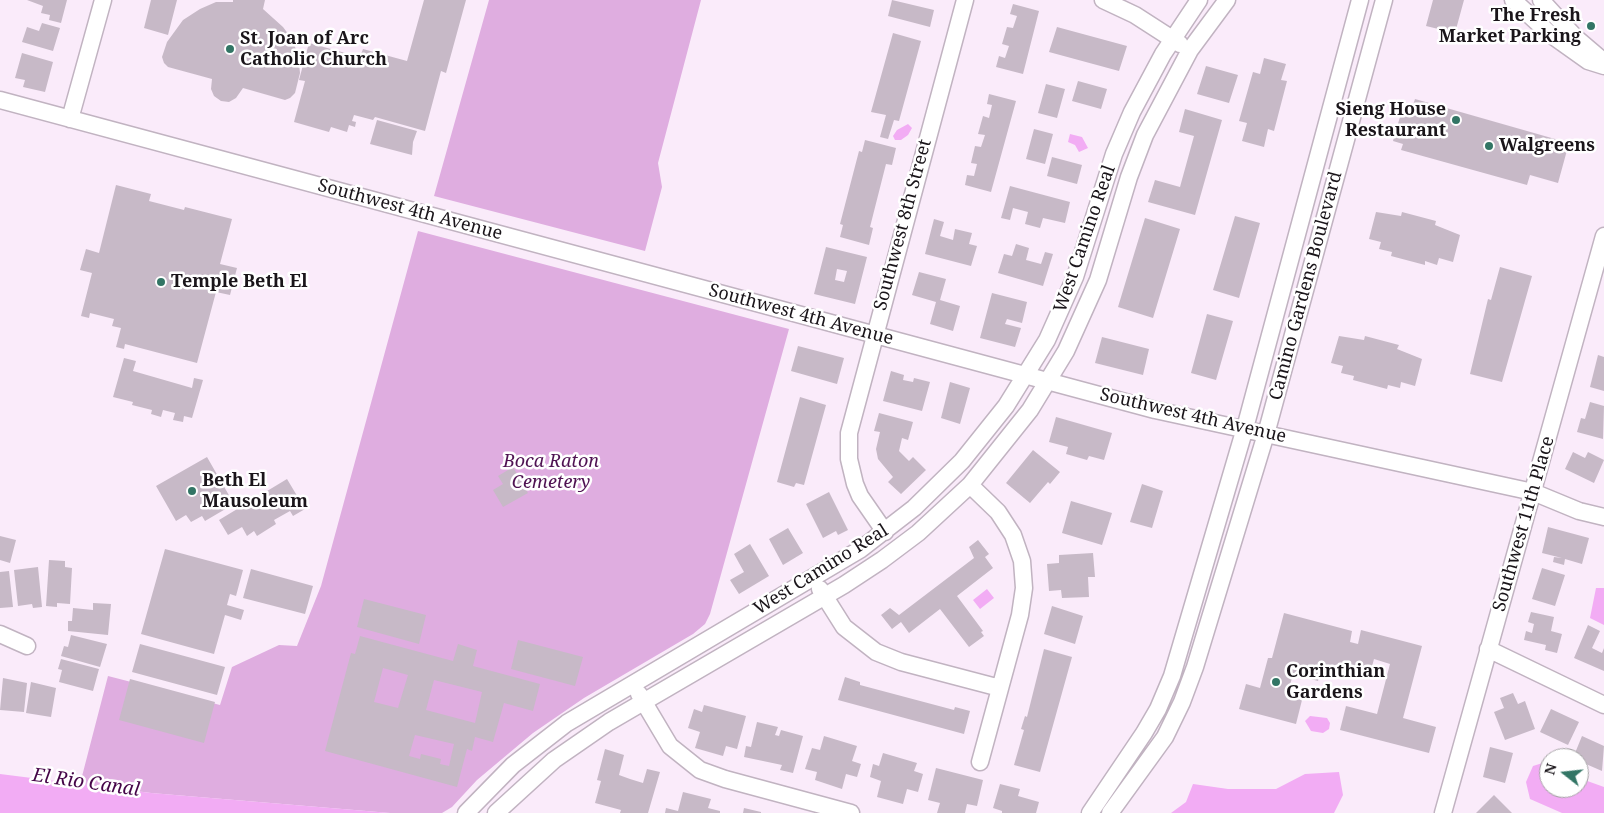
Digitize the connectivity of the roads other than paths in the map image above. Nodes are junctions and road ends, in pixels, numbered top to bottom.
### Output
1 (103, 0) edge
2 (965, 0) edge
3 (1103, 0) edge
4 (1199, 0) edge
5 (1227, 0) edge
6 (1360, 0) edge
7 (1384, 0) edge
8 (1513, 0) edge
9 (1541, 0) edge
10 (1172, 38) junction
11 (1190, 50) junction
12 (1604, 61) edge
13 (1604, 66) edge
14 (0, 100) edge
15 (70, 119) junction
16 (1328, 119) junction
17 (1350, 124) junction
18 (1604, 236) edge
19 (874, 336) junction
20 (1026, 375) junction
21 (1049, 381) junction
22 (1244, 428) junction
23 (1266, 434) junction
24 (970, 484) junction
25 (1533, 492) junction
26 (1604, 517) edge
27 (1215, 530) junction
28 (884, 532) junction
29 (1234, 536) junction
30 (814, 578) junction
31 (824, 597) junction
32 (1186, 631) junction
33 (0, 634) edge
34 (1203, 636) junction
35 (27, 646) dead end
36 (1488, 648) junction
37 (634, 683) junction
38 (1000, 688) junction
39 (644, 702) junction
40 (1604, 705) edge
41 (980, 762) dead end
42 (466, 813) edge
43 (496, 813) edge
44 (851, 813) edge
45 (1090, 813) edge
46 (1110, 813) edge
47 (1443, 813) edge

1 - 15 street
2 - 19 street, Southwest 8th Street
3 - 10 street
4 - 10 street, West Camino Real
5 - 11 street, West Camino Real
6 - 16 street, Camino Gardens Boulevard
7 - 17 street, Camino Gardens Boulevard
8 - 13 street
9 - 12 street
10 - 11 street
10 - 20 street, West Camino Real
11 - 21 street, West Camino Real
14 - 15 street, Southwest 4th Avenue
15 - 19 street, Southwest 4th Avenue
16 - 17 street
16 - 22 street, Camino Gardens Boulevard
17 - 23 street, Camino Gardens Boulevard
18 - 25 street, Southwest 11th Place
19 - 20 street, Southwest 4th Avenue
19 - 28 street, Southwest 8th Street
20 - 21 street, Southwest 4th Avenue
20 - 28 street, West Camino Real
21 - 22 street, Southwest 4th Avenue
21 - 24 street, West Camino Real
22 - 23 street, Southwest 4th Avenue
22 - 27 street, Camino Gardens Boulevard
23 - 25 street, Southwest 4th Avenue
23 - 29 street, Camino Gardens Boulevard
24 - 31 street, West Camino Real
24 - 38 street
25 - 26 street, Southwest 4th Avenue
25 - 36 street, Southwest 11th Place
27 - 29 street
27 - 32 street, Camino Gardens Boulevard
28 - 30 street, West Camino Real
29 - 34 street, Camino Gardens Boulevard
30 - 31 street
30 - 37 street, West Camino Real
31 - 38 street
31 - 39 street, West Camino Real
32 - 34 street
32 - 45 street, Camino Gardens Boulevard
33 - 35 street
34 - 46 street, Camino Gardens Boulevard
36 - 40 street
36 - 47 street, Southwest 11th Place
37 - 39 street
37 - 42 street, West Camino Real
38 - 41 street
39 - 43 street, West Camino Real
39 - 44 street

